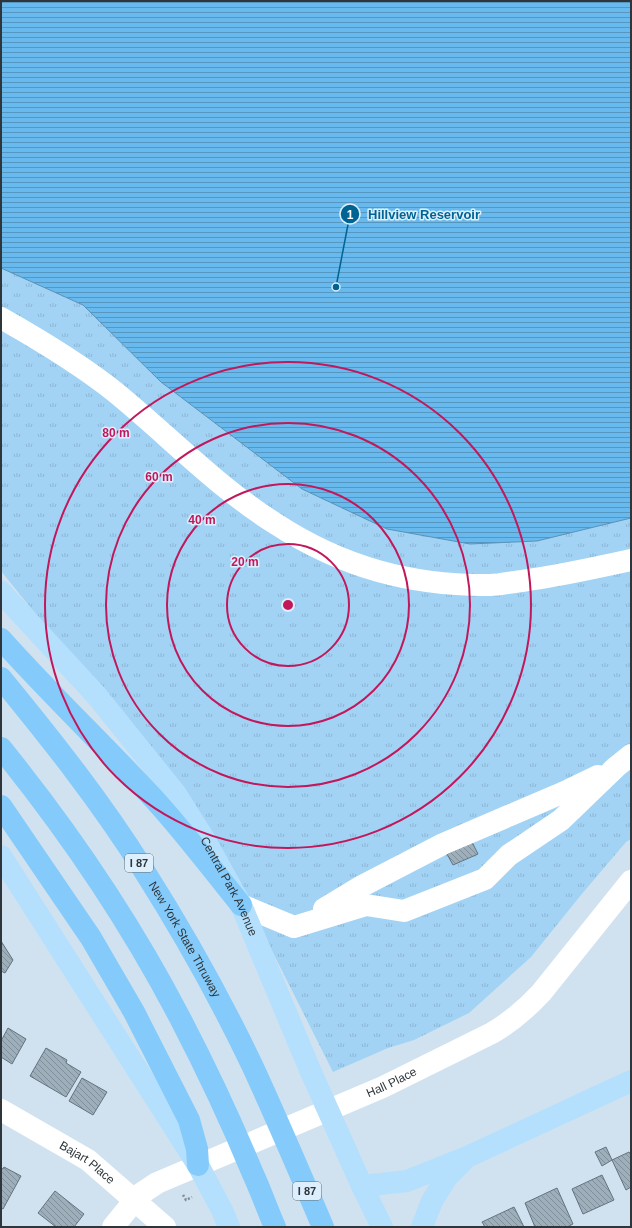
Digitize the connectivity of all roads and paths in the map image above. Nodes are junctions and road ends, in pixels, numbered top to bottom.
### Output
1 (1, 318) edge
2 (631, 560) edge
3 (1, 592) edge
4 (1, 639) edge
5 (1, 678) edge
6 (1, 748) edge
7 (623, 761) edge
8 (1, 806) edge
9 (1, 856) edge
10 (631, 881) edge
11 (241, 905) junction
12 (294, 927) junction
13 (631, 1081) edge
14 (1, 1110) edge
15 (467, 1157) junction
16 (207, 1162) junction
17 (362, 1186) junction
18 (182, 1193) dead end
19 (193, 1197) dead end
20 (134, 1200) junction
21 (113, 1227) edge
22 (165, 1227) edge
23 (229, 1227) edge
24 (275, 1227) edge
25 (323, 1227) edge
26 (382, 1227) edge
27 (422, 1227) edge

1 - 2 street
3 - 11 main road, Central Park Avenue
4 - 11 highway
5 - 25 highway, New York State Thruway / I 87
6 - 24 highway
7 - 12 street
7 - 12 street
8 - 16 highway
9 - 16 main road
10 - 16 street, Hall Place
11 - 12 street
11 - 17 main road, Central Park Avenue
13 - 15 main road
14 - 20 street, Bajart Place
15 - 17 main road
15 - 27 main road
16 - 20 street, Hall Place
16 - 23 main road
17 - 26 main road, Central Park Avenue
18 - 19 path
20 - 21 street, Hall Place
20 - 22 street, Bajart Place

